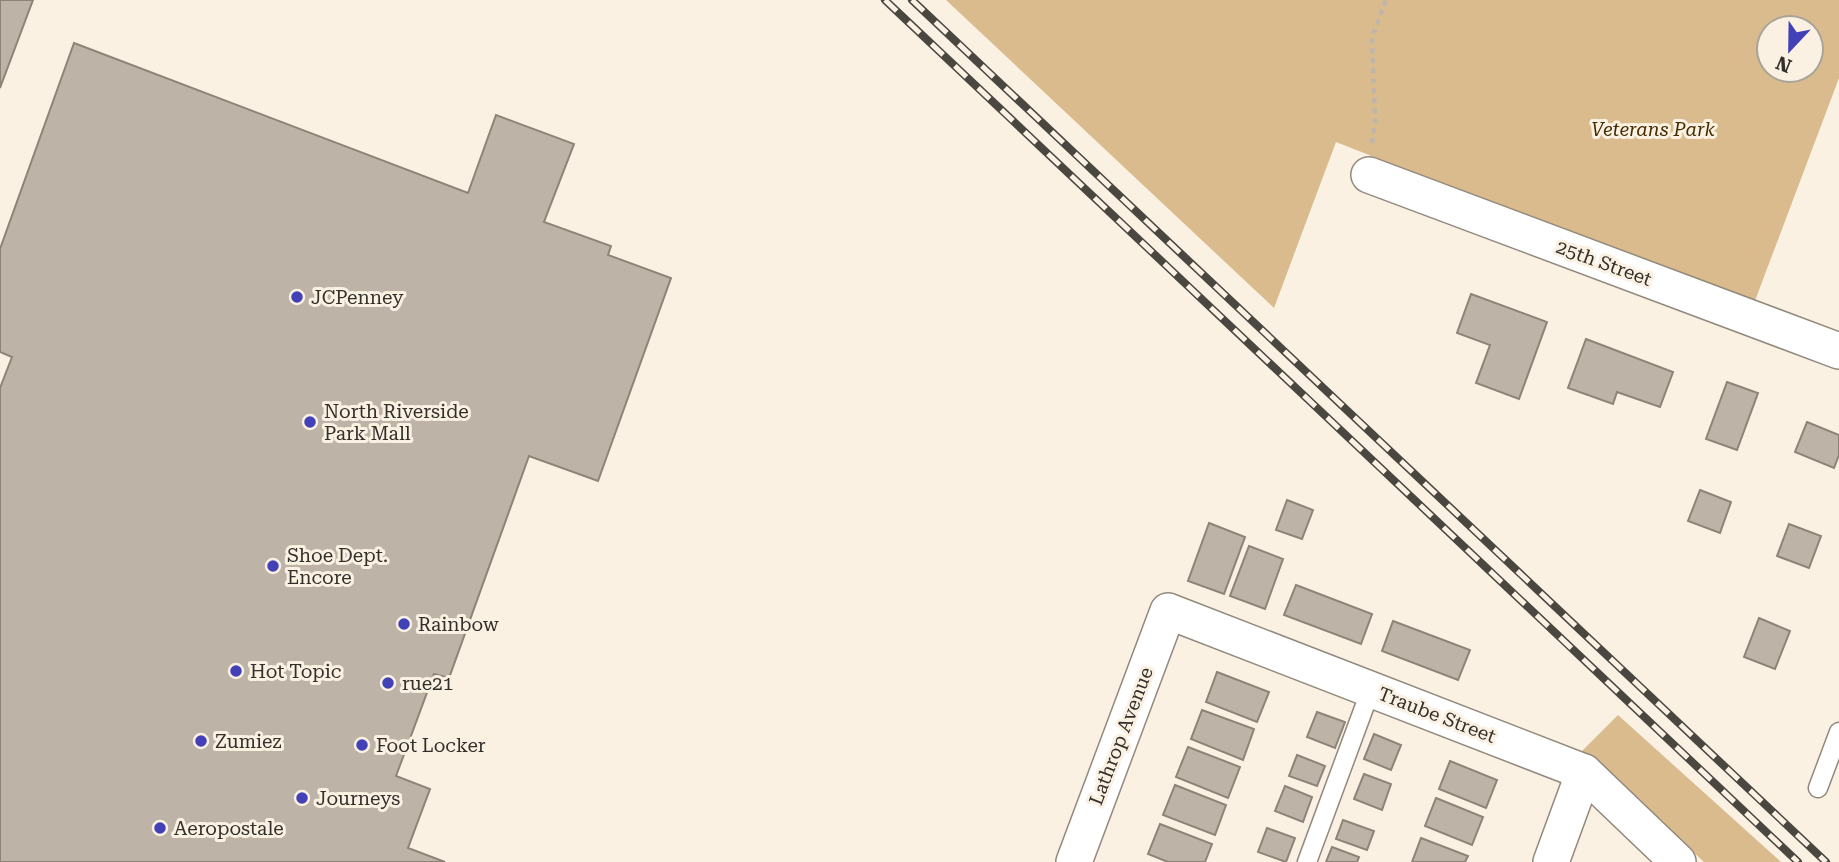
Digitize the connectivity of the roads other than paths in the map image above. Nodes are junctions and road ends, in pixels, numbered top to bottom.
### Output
1 (1369, 175) road end
2 (1839, 351) edge
3 (1168, 611) joint
4 (1371, 690) junction
5 (1839, 732) edge
6 (1584, 772) junction
7 (1818, 788) dead end
8 (1074, 862) edge
9 (1307, 862) edge
10 (1551, 862) edge
11 (1678, 862) edge

1 - 2 street, 25th Street
3 - 4 street, Traube Street
3 - 8 street, Lathrop Avenue
4 - 6 street, Traube Street
4 - 9 lane
5 - 7 lane
6 - 10 street
6 - 11 street, Traube Street

